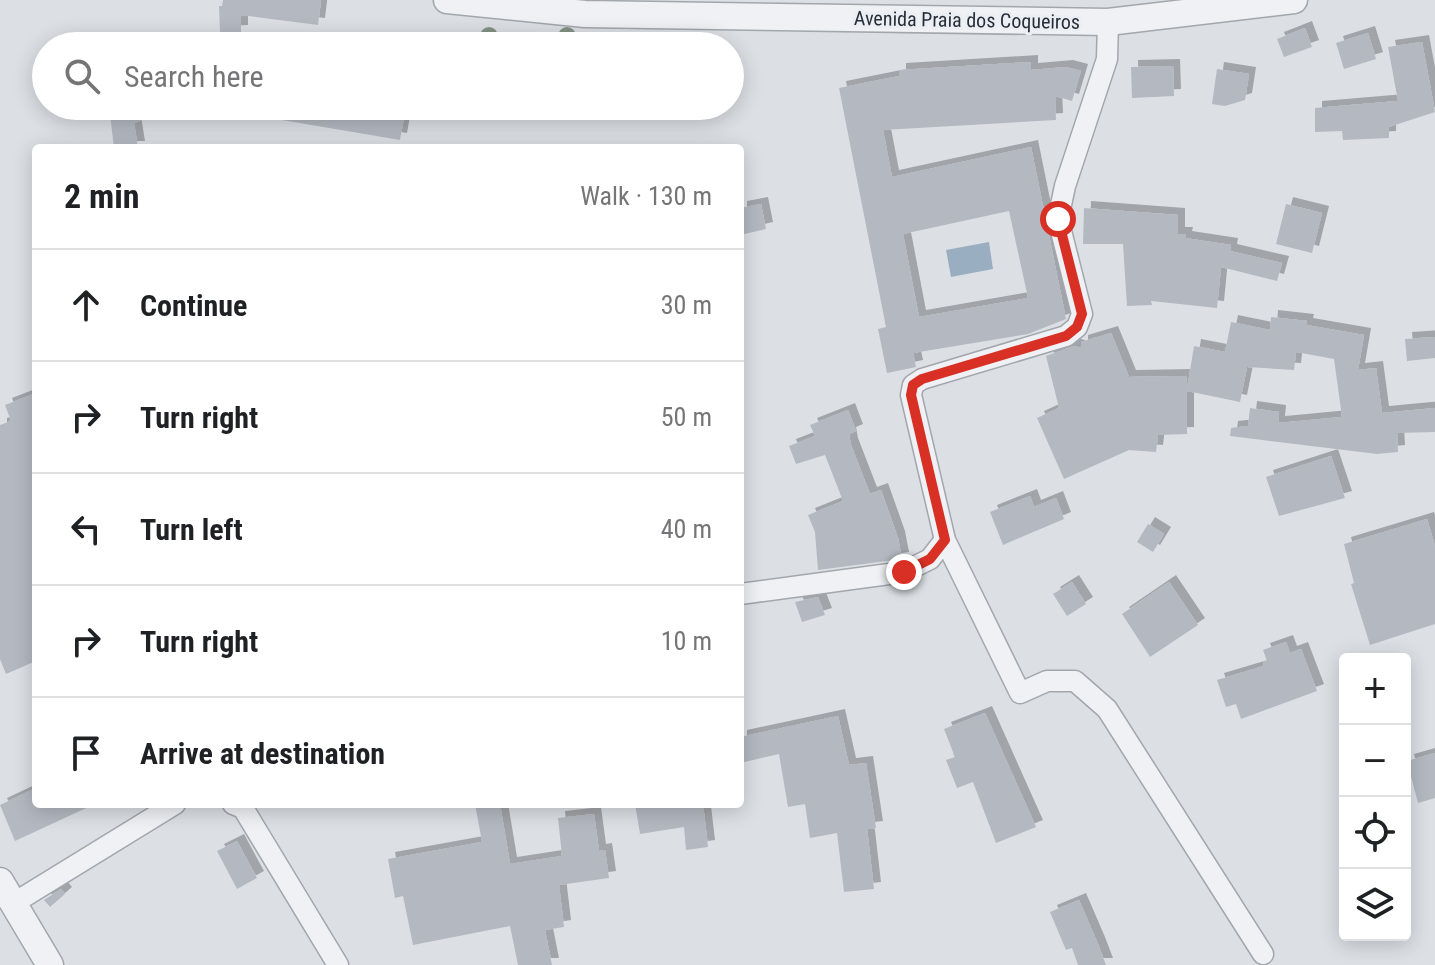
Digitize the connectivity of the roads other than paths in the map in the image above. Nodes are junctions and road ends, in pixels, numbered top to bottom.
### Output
1 (447, 0) edge
2 (1294, 0) edge
3 (1108, 22) junction
4 (945, 540) junction
5 (744, 593) edge
6 (167, 808) edge
7 (243, 808) edge
8 (7, 892) edge
9 (1263, 954) dead end
10 (50, 965) edge
11 (338, 965) edge

1 - 3 street, Avenida Praia dos Coqueiros
2 - 3 street, Avenida Praia dos Coqueiros
3 - 4 street
4 - 5 street
4 - 9 street
6 - 8 street
7 - 11 street
8 - 10 street

